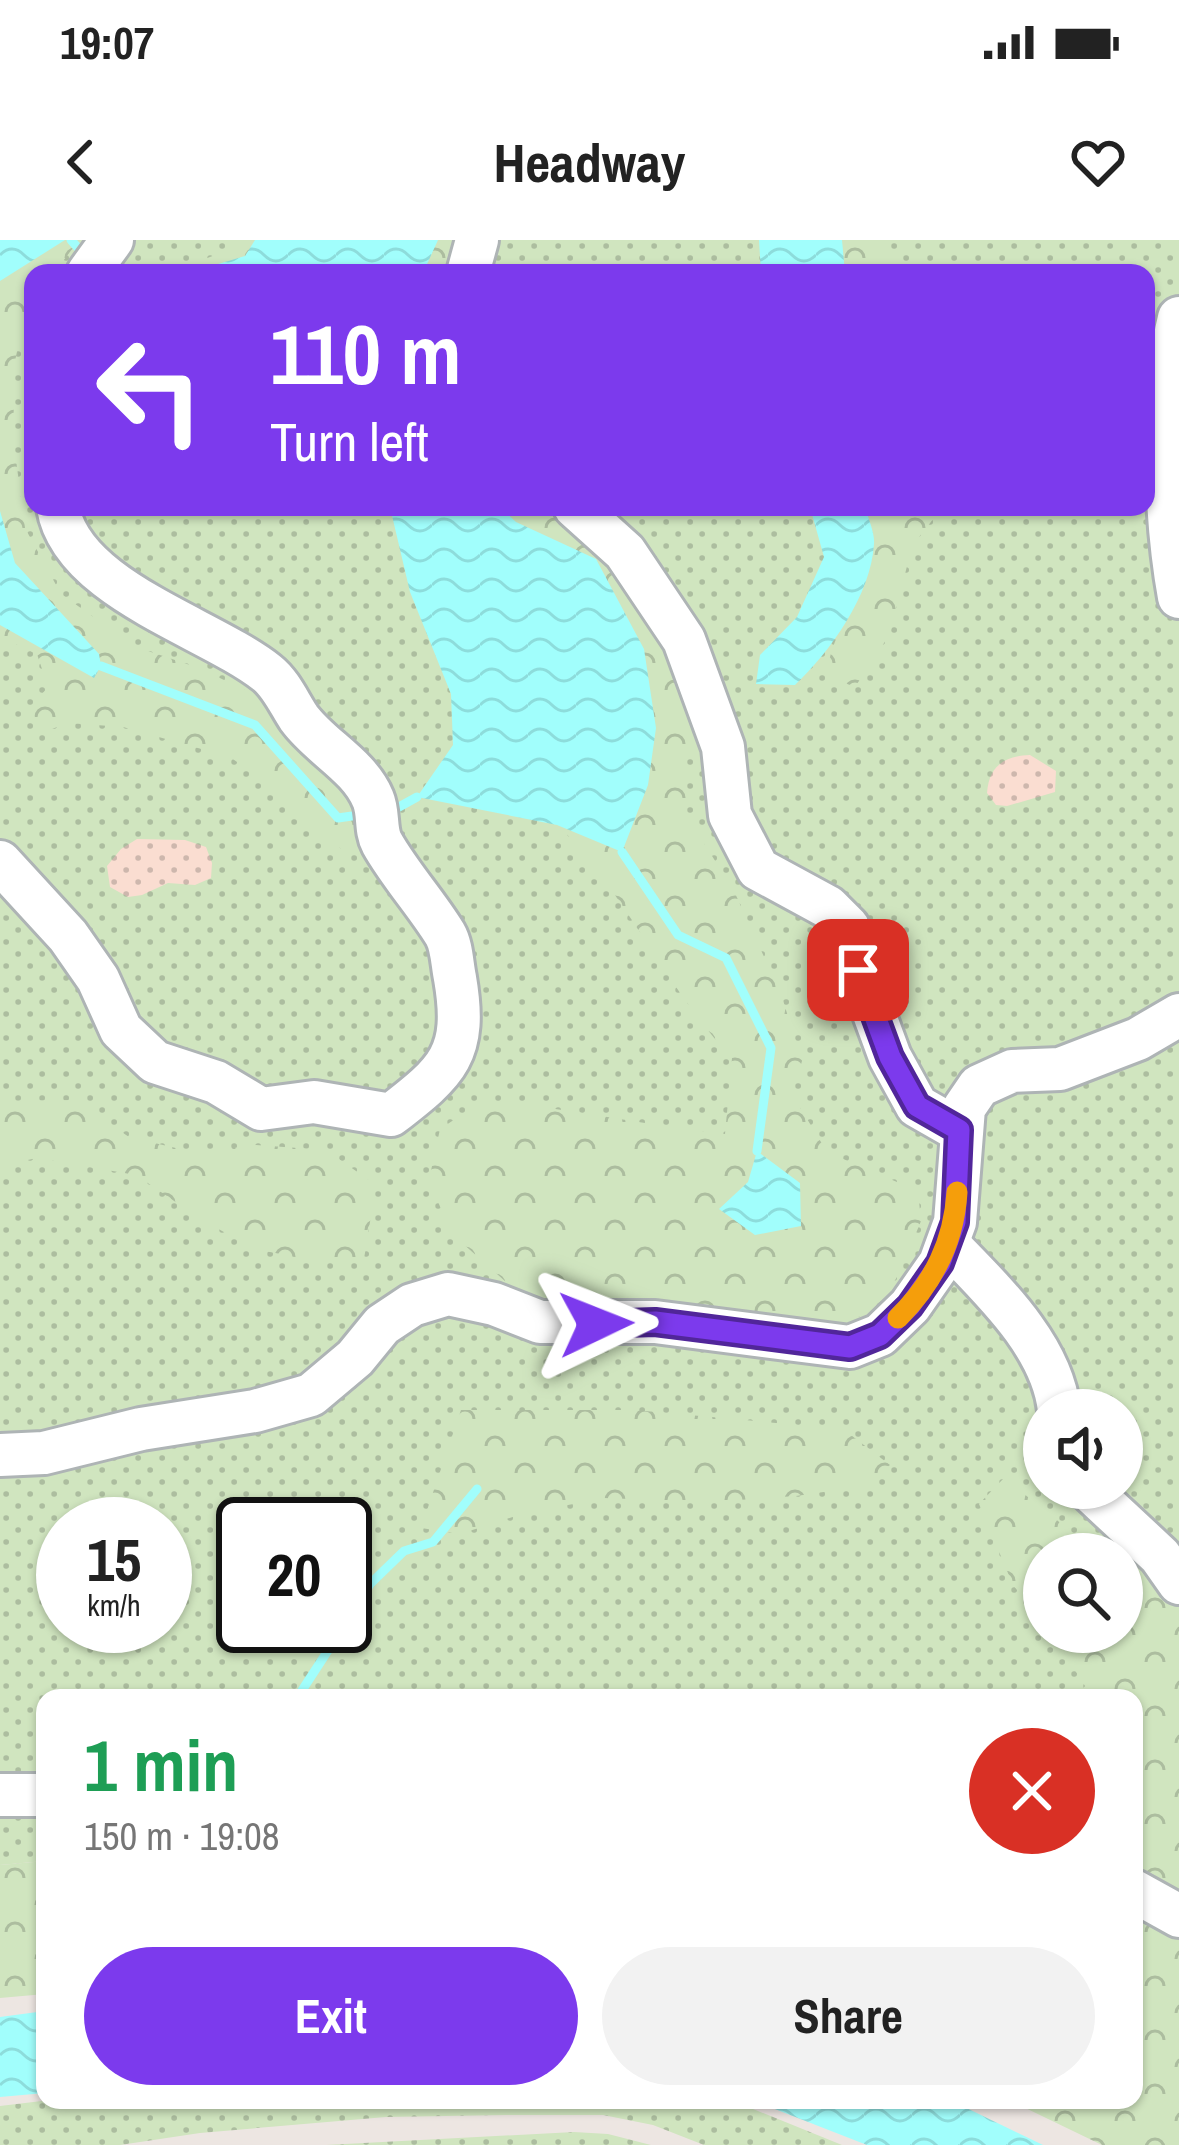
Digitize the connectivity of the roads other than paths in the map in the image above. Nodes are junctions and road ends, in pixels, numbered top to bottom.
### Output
1 (1179, 318) edge
2 (60, 516) edge
3 (585, 516) edge
4 (1179, 597) edge
5 (0, 862) edge
6 (1179, 1015) edge
7 (959, 1130) junction
8 (948, 1244) junction
9 (1057, 1389) edge
10 (0, 1455) edge
11 (1110, 1509) edge
12 (1179, 1583) edge
13 (36, 1795) edge
14 (0, 1796) edge
15 (1143, 1896) edge
16 (1179, 1916) edge

1 - 4 lane
2 - 5 lane
3 - 7 lane
6 - 7 lane
7 - 8 lane
8 - 9 lane
8 - 10 lane
11 - 12 lane
13 - 14 lane
15 - 16 lane

